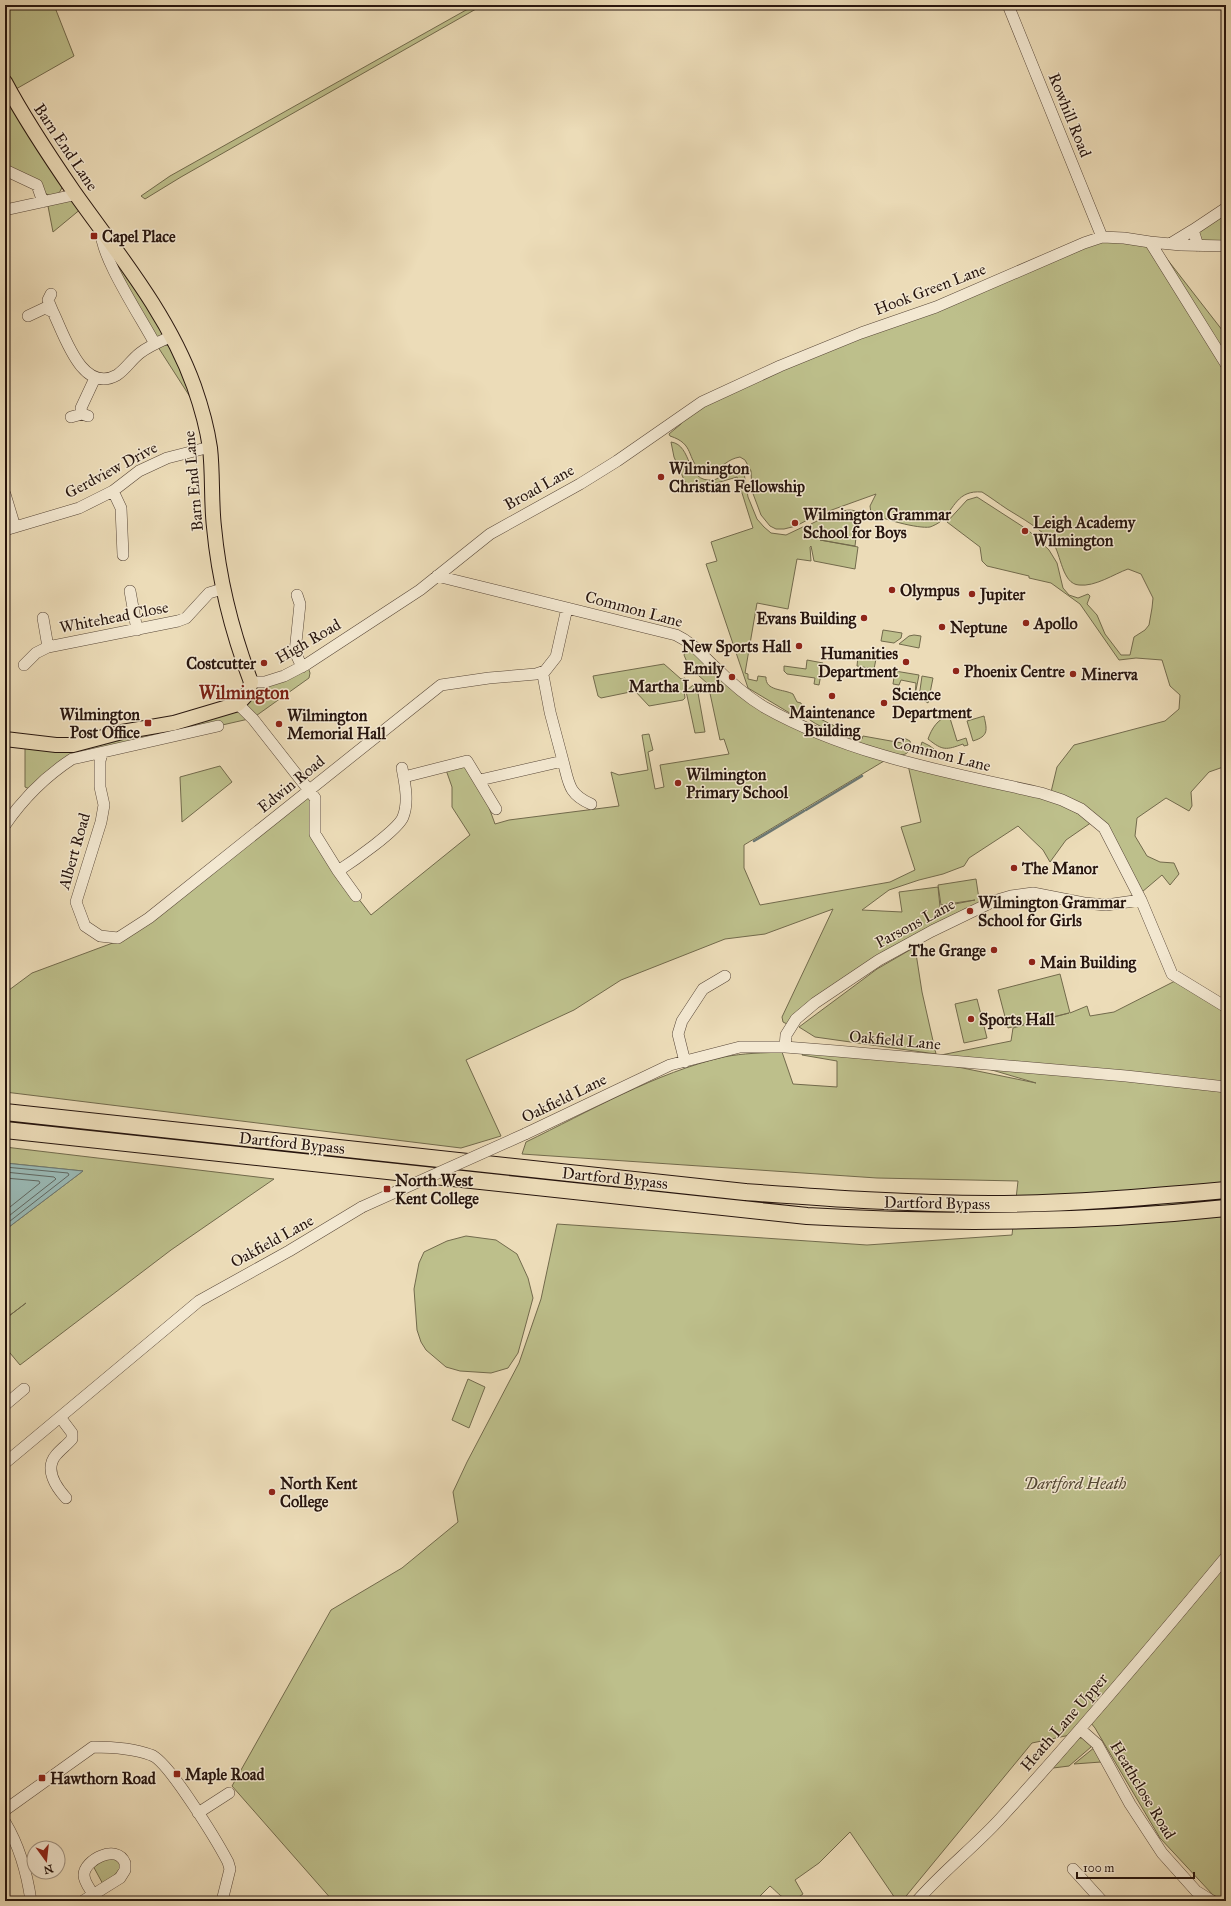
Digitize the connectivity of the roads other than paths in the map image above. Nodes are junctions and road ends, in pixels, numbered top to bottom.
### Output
1 (1008, 5) edge
2 (5, 82) edge
3 (5, 170) edge
4 (75, 193) junction
5 (43, 202) junction
6 (1226, 208) edge
7 (5, 210) edge
8 (101, 228) junction
9 (1193, 230) junction
10 (1102, 237) junction
11 (1150, 242) junction
12 (1170, 244) junction
13 (1198, 246) junction
14 (1226, 246) edge
15 (51, 294) dead end
16 (53, 312) junction
17 (28, 316) dead end
18 (172, 336) junction
19 (155, 344) junction
20 (1226, 364) edge
21 (95, 378) junction
22 (80, 416) dead end
23 (661, 432) joint
24 (210, 448) junction
25 (113, 491) junction
26 (5, 494) edge
27 (10, 529) edge
28 (123, 555) dead end
29 (438, 576) junction
30 (222, 589) junction
31 (130, 591) dead end
32 (297, 595) dead end
33 (567, 608) junction
34 (43, 618) dead end
35 (137, 630) junction
36 (48, 647) junction
37 (24, 665) dead end
38 (302, 667) junction
39 (543, 675) dead end
40 (251, 682) junction
41 (238, 704) junction
42 (218, 726) dead end
43 (176, 729) junction
44 (5, 739) edge
45 (102, 753) junction
46 (563, 761) junction
47 (480, 780) junction
48 (309, 790) junction
49 (591, 804) dead end
50 (496, 809) dead end
51 (5, 825) edge
52 (338, 872) junction
53 (356, 896) dead end
54 (1141, 900) junction
55 (118, 938) joint
56 (725, 976) dead end
57 (1226, 1007) edge
58 (785, 1047) junction
59 (685, 1062) junction
60 (1226, 1087) edge
61 (5, 1112) edge
62 (5, 1130) edge
63 (1226, 1190) edge
64 (1226, 1208) edge
65 (24, 1389) dead end
66 (5, 1405) edge
67 (60, 1417) junction
68 (5, 1463) edge
69 (66, 1498) dead end
70 (1226, 1557) edge
71 (1080, 1730) junction
72 (228, 1793) dead end
73 (5, 1810) edge
74 (198, 1813) junction
75 (5, 1822) edge
76 (1073, 1869) dead end
77 (93, 1894) dead end
78 (31, 1901) edge
79 (83, 1901) edge
80 (222, 1901) edge
81 (918, 1901) edge
82 (1102, 1901) edge
83 (1212, 1901) edge

1 - 10 street, Rowhill Road
2 - 4 main road, Barn End Lane
3 - 5 street
4 - 5 street
4 - 8 main road, Barn End Lane
5 - 7 street
6 - 9 street
8 - 18 main road, Barn End Lane
8 - 19 street, Barn End Lane
9 - 12 street
9 - 13 street
10 - 11 street, Hook Green Lane
10 - 23 street, Hook Green Lane
11 - 12 street, Hook Green Lane
11 - 20 street
12 - 13 street, Hook Green Lane
13 - 14 street, Hook Green Lane
15 - 16 street
16 - 17 street
16 - 21 street
18 - 19 street
18 - 24 main road, Barn End Lane
19 - 21 street
21 - 22 street
23 - 29 street, Broad Lane
24 - 25 street, Gerdview Drive
24 - 30 main road, Barn End Lane
25 - 27 street, Gerdview Drive
25 - 28 street
26 - 27 street
29 - 33 street, Common Lane
29 - 38 street, High Road
30 - 35 street, Whitehead Close
30 - 40 main road, Barn End Lane
31 - 35 street
32 - 38 street
33 - 48 street, Edwin Road
33 - 54 street, Common Lane
34 - 36 street, Whitehead Close
35 - 36 street, Whitehead Close
36 - 37 street, Whitehead Close
38 - 40 street, High Road
39 - 46 street
40 - 41 main road
41 - 43 main road
41 - 48 street
42 - 43 street
43 - 44 main road
43 - 45 street
45 - 51 street
45 - 55 street, Albert Road
46 - 47 street
46 - 49 street
47 - 50 street
47 - 52 street
48 - 52 street
48 - 55 street, Edwin Road
52 - 53 street
54 - 57 street, Common Lane
54 - 58 street, Parsons Lane
56 - 59 street
58 - 59 street, Oakfield Lane
58 - 60 street, Oakfield Lane
59 - 67 street, Oakfield Lane, bridge
61 - 63 highway, Dartford Bypass
62 - 64 highway, Dartford Bypass
65 - 66 street
67 - 68 street, Oakfield Lane
67 - 69 street
70 - 71 street, Heath Lane Upper
71 - 81 street, Heath Lane Upper
71 - 83 street, Heathclose Road
72 - 74 street
73 - 74 street
74 - 80 street
75 - 78 street
76 - 82 street
77 - 79 street

